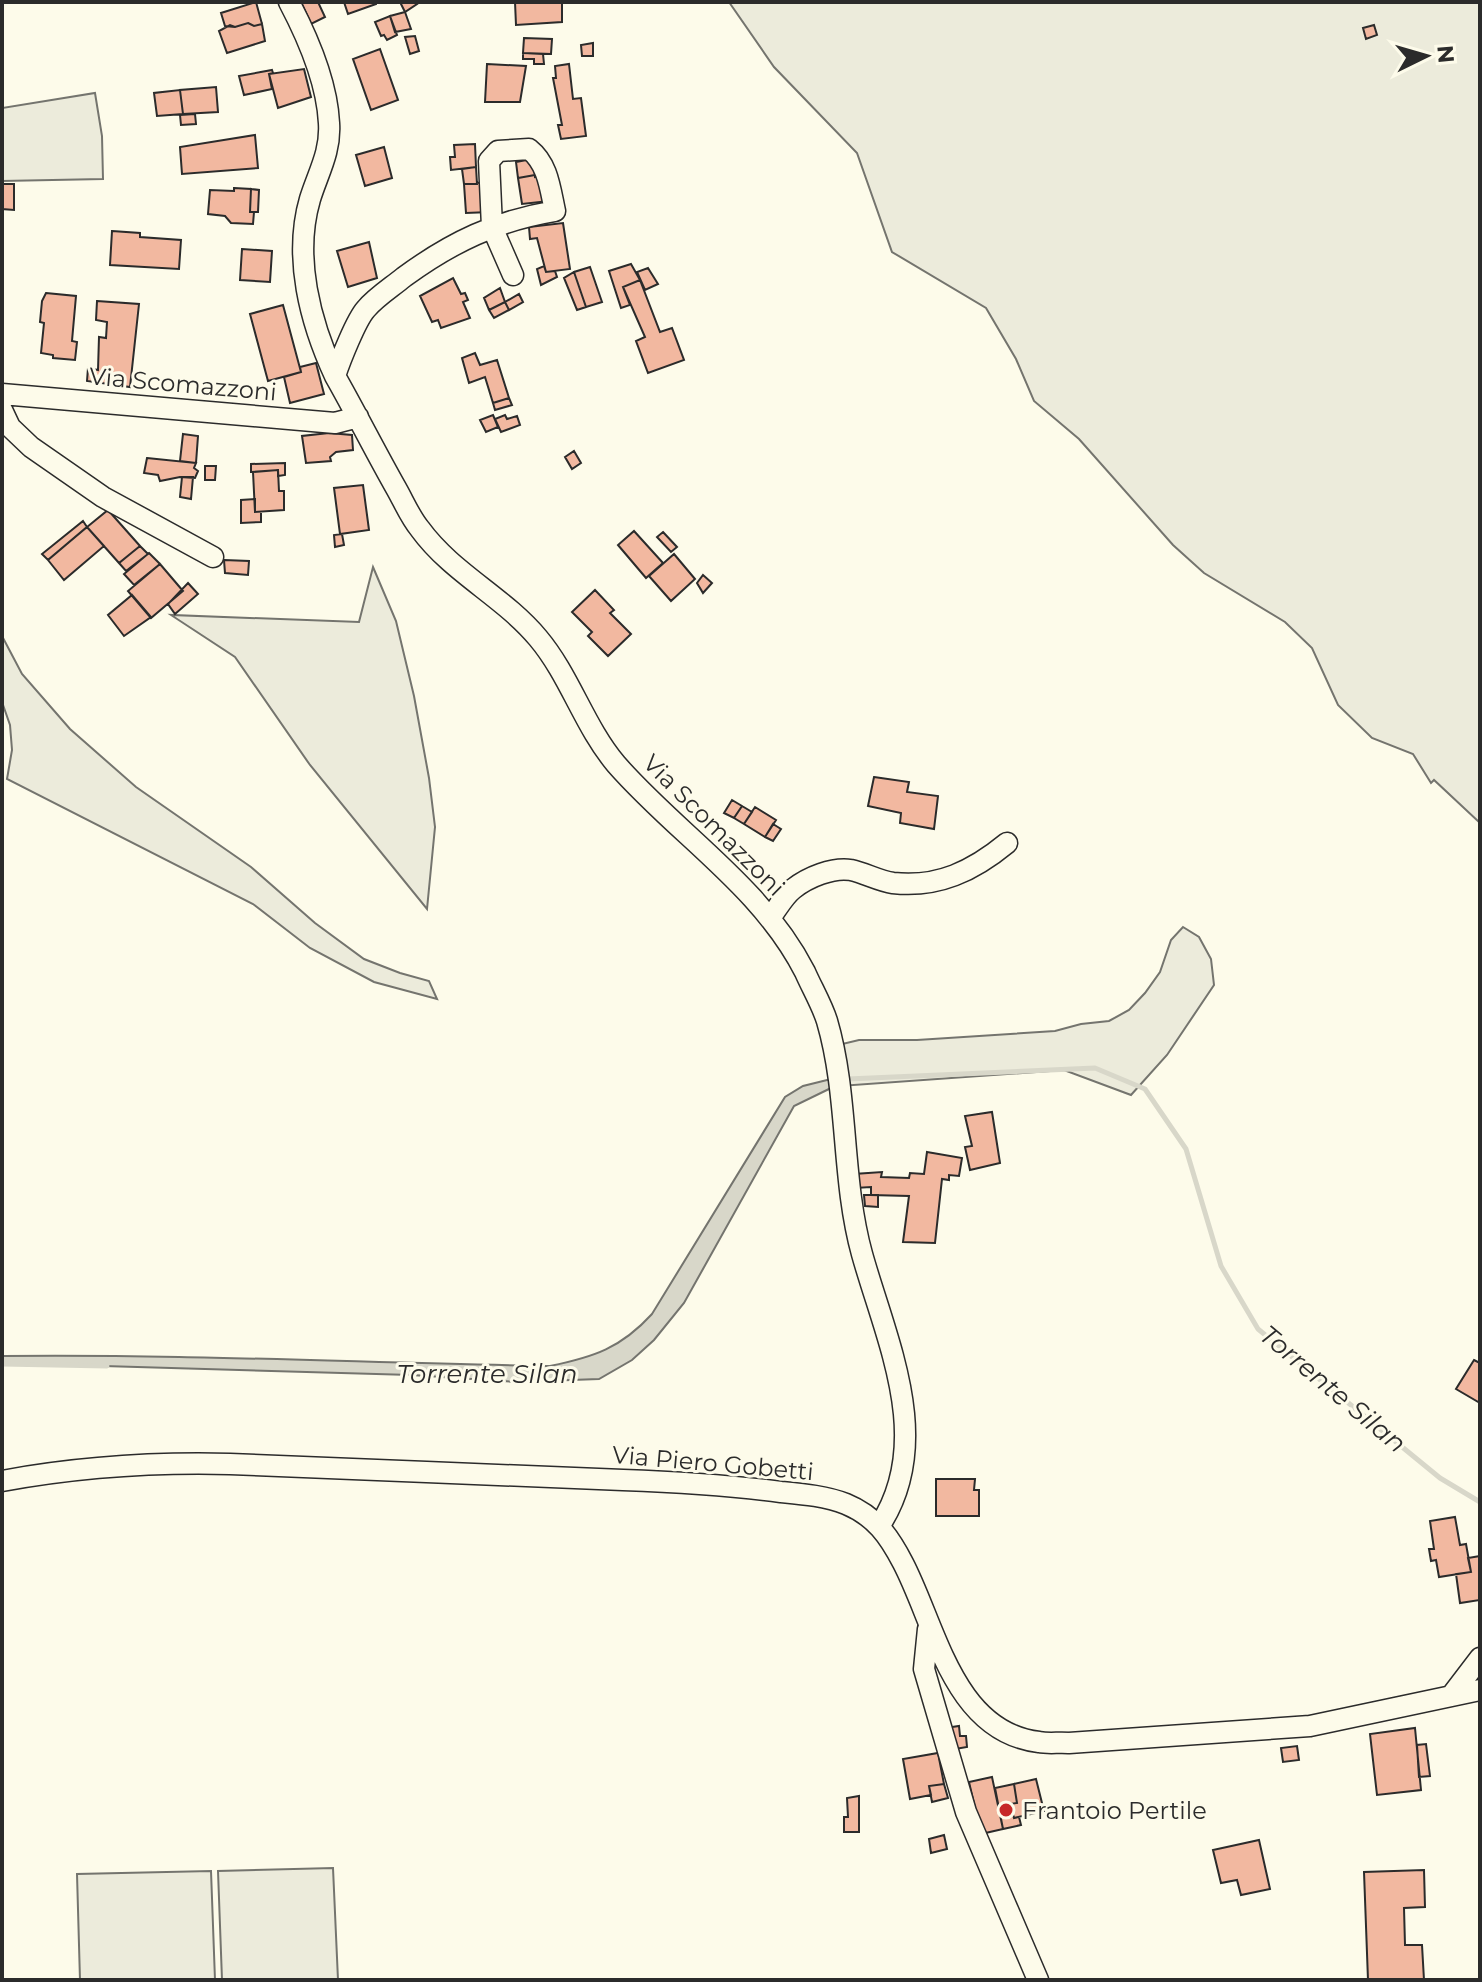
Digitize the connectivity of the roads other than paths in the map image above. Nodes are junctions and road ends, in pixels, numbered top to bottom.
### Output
1 (289, 2) edge
2 (513, 275) dead end
3 (335, 376) junction
4 (2, 394) edge
5 (2, 410) edge
6 (358, 417) junction
7 (213, 557) dead end
8 (1007, 843) dead end
9 (770, 918) junction
10 (2, 1481) edge
11 (880, 1525) junction
12 (929, 1620) junction
13 (1480, 1658) edge
14 (1480, 1690) edge
15 (1451, 1696) junction
16 (1038, 1980) edge

1 - 3 street, Via Scomazzoni
2 - 3 street
3 - 6 street, Via Scomazzoni
4 - 6 street, Via Scomazzoni
5 - 7 street
6 - 9 street, Via Scomazzoni
8 - 9 street
9 - 11 street, Via Scomazzoni
10 - 11 street, Via Piero Gobetti
11 - 12 street, Via Piero Gobetti
12 - 15 street, Via Piero Gobetti
12 - 16 street
13 - 15 street
14 - 15 street, Via Piero Gobetti

